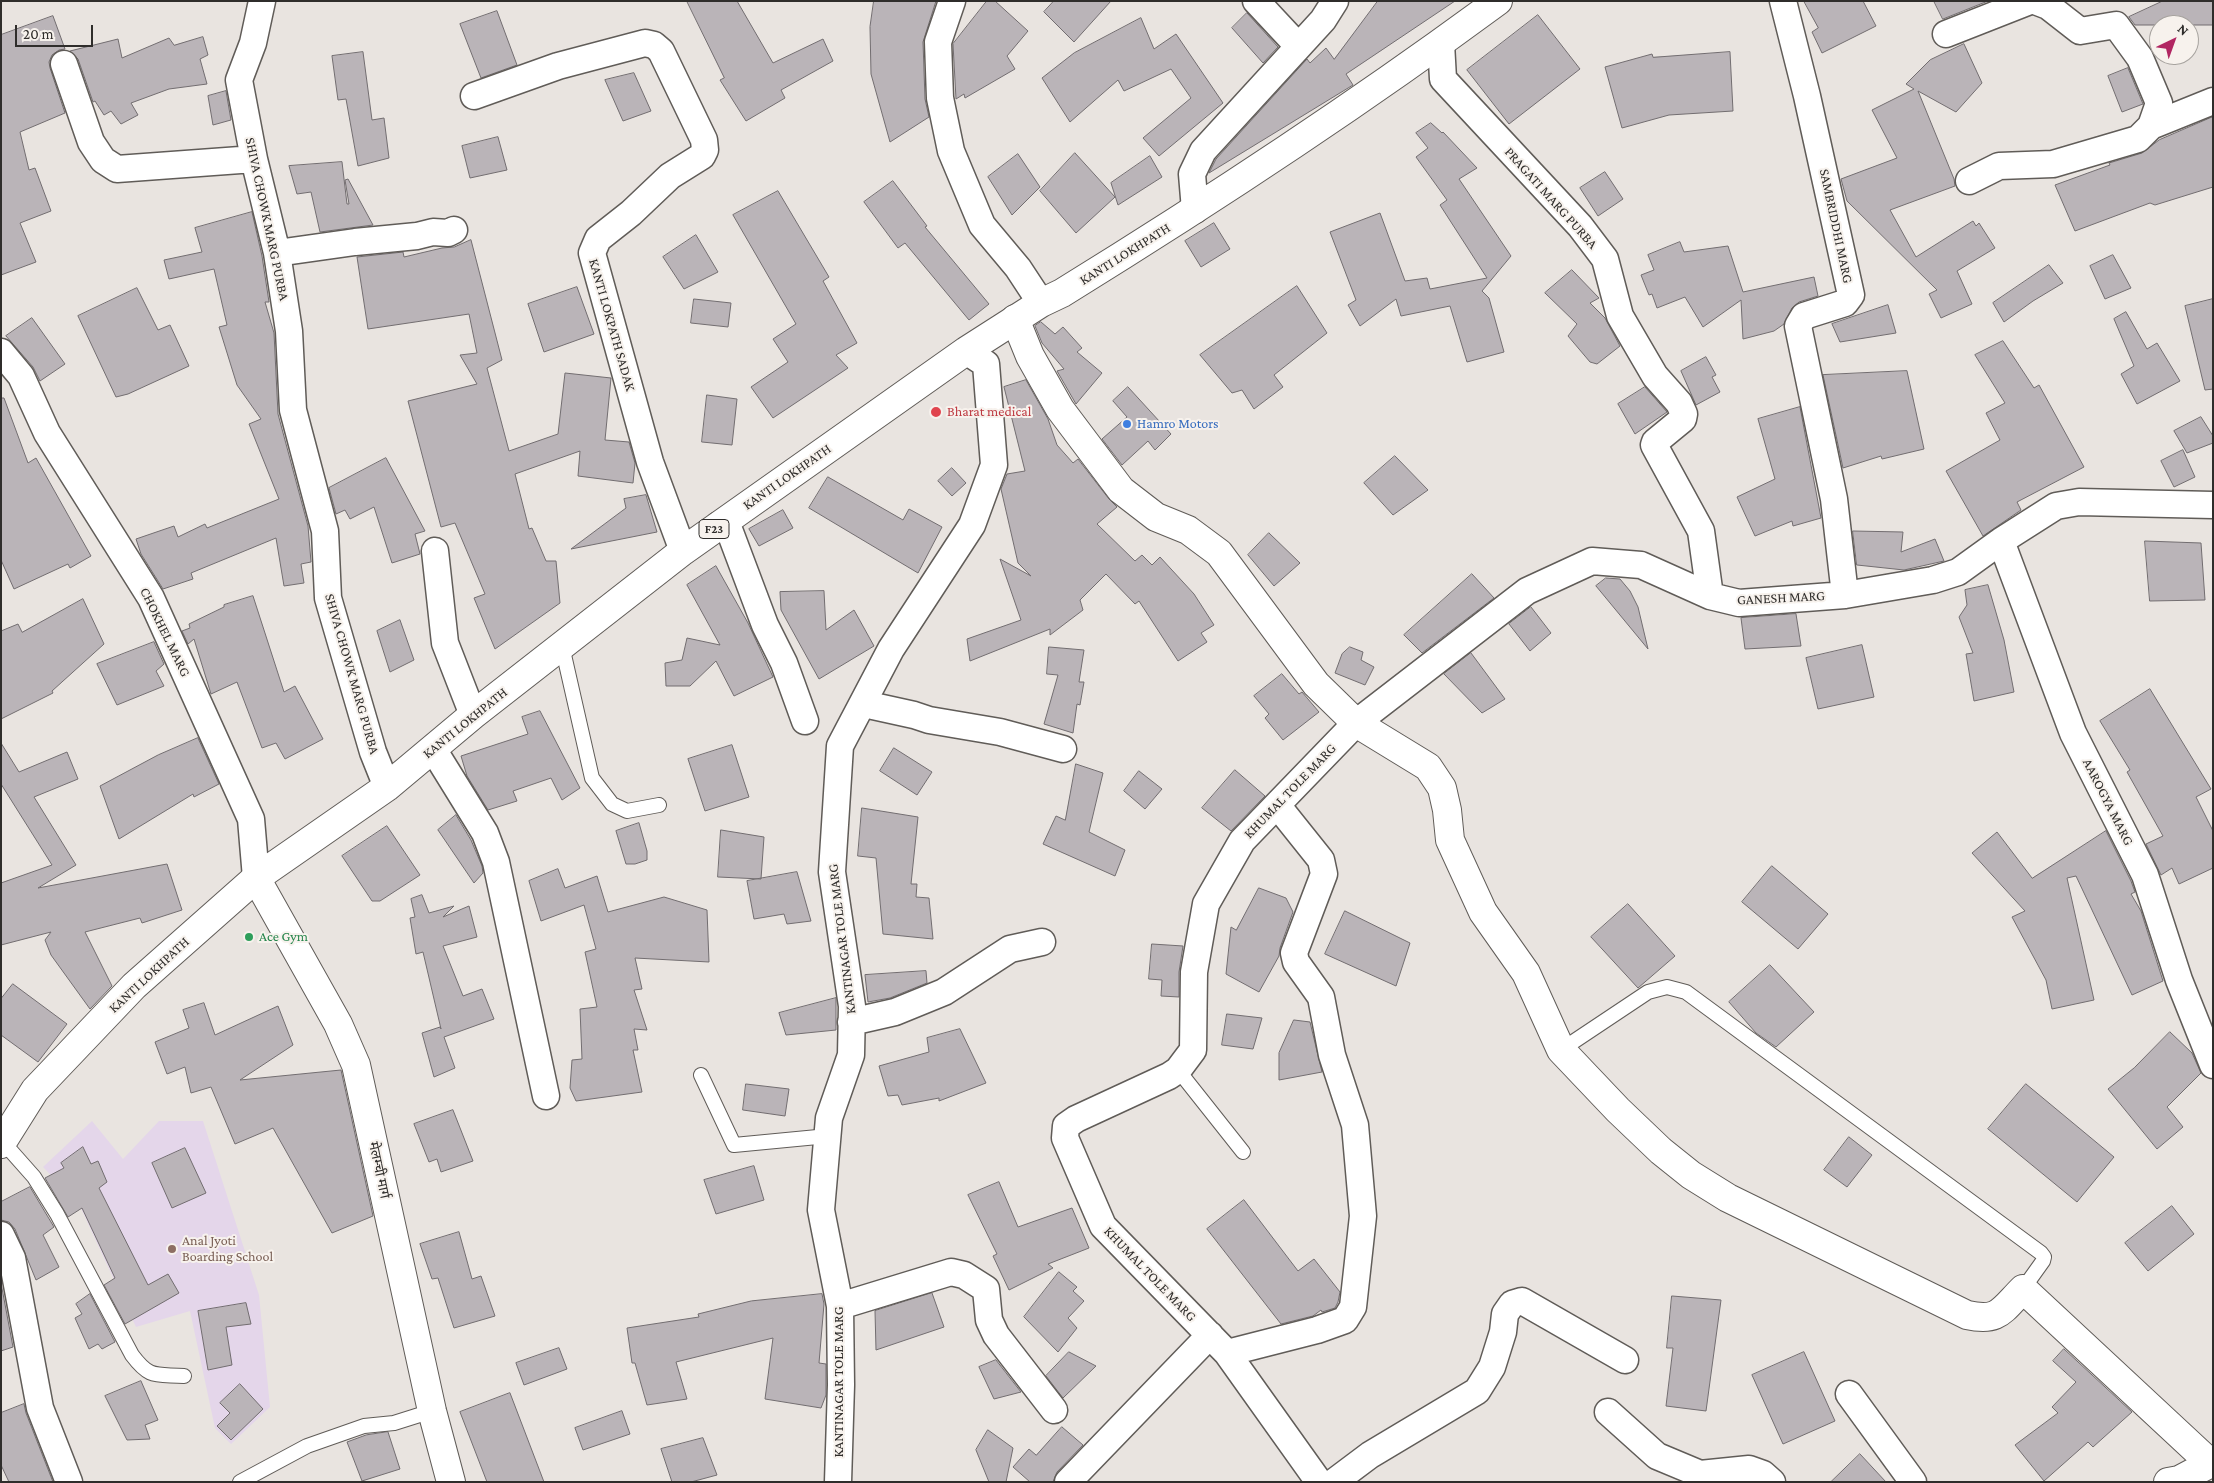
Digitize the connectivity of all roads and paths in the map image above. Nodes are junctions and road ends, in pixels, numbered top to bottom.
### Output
1 (262, 1) edge
2 (952, 1) edge
3 (1256, 1) edge
4 (1335, 1) edge
5 (1498, 1) edge
6 (1783, 1) edge
7 (2030, 1) edge
8 (2035, 1) edge
9 (1946, 34) dead end
10 (1442, 43) junction
11 (1298, 46) junction
12 (64, 64) dead end
13 (474, 96) dead end
14 (2213, 101) edge
15 (2151, 126) junction
16 (254, 159) junction
17 (1969, 181) dead end
18 (1195, 210) junction
19 (454, 230) dead end
20 (277, 253) junction
21 (1041, 303) junction
22 (1015, 319) junction
23 (966, 351) junction
24 (1, 352) edge
25 (2213, 505) edge
26 (720, 525) junction
27 (2001, 541) junction
28 (435, 551) dead end
29 (683, 551) junction
30 (1845, 595) junction
31 (1710, 596) junction
32 (562, 646) junction
33 (864, 704) junction
34 (472, 715) junction
35 (805, 721) dead end
36 (1356, 723) junction
37 (433, 749) junction
38 (1063, 749) dead end
39 (387, 787) junction
40 (659, 805) dead end
41 (1277, 805) junction
42 (256, 878) junction
43 (1042, 942) dead end
44 (851, 1022) junction
45 (1561, 1050) junction
46 (2213, 1065) edge
47 (1178, 1070) junction
48 (701, 1075) dead end
49 (546, 1096) dead end
50 (828, 1136) junction
51 (2, 1143) edge
52 (1243, 1152) dead end
53 (1, 1235) edge
54 (2023, 1289) junction
55 (840, 1306) junction
56 (1218, 1344) junction
57 (1625, 1360) dead end
58 (184, 1376) dead end
59 (1849, 1394) dead end
60 (1054, 1410) dead end
61 (432, 1412) junction
62 (1608, 1412) dead end
63 (2211, 1462) edge
64 (69, 1482) edge
65 (240, 1482) edge
66 (451, 1482) edge
67 (838, 1482) edge
68 (1068, 1482) edge
69 (1319, 1482) edge
70 (1334, 1482) edge
71 (1772, 1482) edge
72 (1913, 1482) edge
73 (2168, 1482) edge

1 - 16 street, SHIVA CHOWK MARG PURBA
2 - 21 street
3 - 11 street
4 - 11 street
5 - 10 main road, KANTI LOKHPATH / F23
6 - 30 street, SAMBRIDDHI MARG
7 - 9 street
8 - 15 street
10 - 18 main road, KANTI LOKHPATH / F23
10 - 31 street, PRAGATI MARG PURBA
11 - 18 street
12 - 16 street
13 - 29 street, KANTI LOKPATH SADAK
14 - 15 street
15 - 17 street
16 - 20 street, SHIVA CHOWK MARG PURBA
18 - 21 main road, KANTI LOKHPATH / F23
19 - 20 street
20 - 39 street, SHIVA CHOWK MARG PURBA
21 - 22 main road, KANTI LOKHPATH / F23
22 - 23 main road, KANTI LOKHPATH / F23
22 - 36 main road
23 - 26 main road, KANTI LOKHPATH / F23
23 - 33 street, KANTINAGAR TOLE MARG
24 - 42 street, CHOKHEL MARG
25 - 27 street, GANESH MARG
26 - 29 main road, KANTI LOKHPATH / F23
26 - 35 street
27 - 30 street, GANESH MARG
27 - 46 street, AAROGYA MARG
28 - 34 street
29 - 32 main road, KANTI LOKHPATH / F23
30 - 31 street, GANESH MARG
31 - 36 street, GANESH MARG
32 - 34 main road, KANTI LOKHPATH / F23
32 - 40 lane
33 - 38 street
33 - 44 street, KANTINAGAR TOLE MARG
34 - 37 main road, KANTI LOKHPATH / F23
36 - 41 street, KHUMAL TOLE MARG
36 - 45 main road
37 - 39 main road, KANTI LOKHPATH / F23
37 - 49 street
39 - 42 main road, KANTI LOKHPATH / F23
41 - 47 street, KHUMAL TOLE MARG
41 - 56 street
42 - 51 main road, KANTI LOKHPATH / F23
42 - 61 main road, मेलम्ची मार्ग
43 - 44 street
44 - 50 street, KANTINAGAR TOLE MARG
45 - 54 main road
45 - 54 lane
47 - 52 lane
47 - 56 street, KHUMAL TOLE MARG
48 - 50 lane
50 - 55 street, KANTINAGAR TOLE MARG
51 - 58 lane
53 - 64 street
54 - 63 main road
55 - 60 street
55 - 67 street, KANTINAGAR TOLE MARG
56 - 68 street
56 - 69 street
57 - 70 street
59 - 72 street
61 - 65 lane
61 - 66 main road, मेलम्ची मार्ग
62 - 71 street
63 - 73 main road

